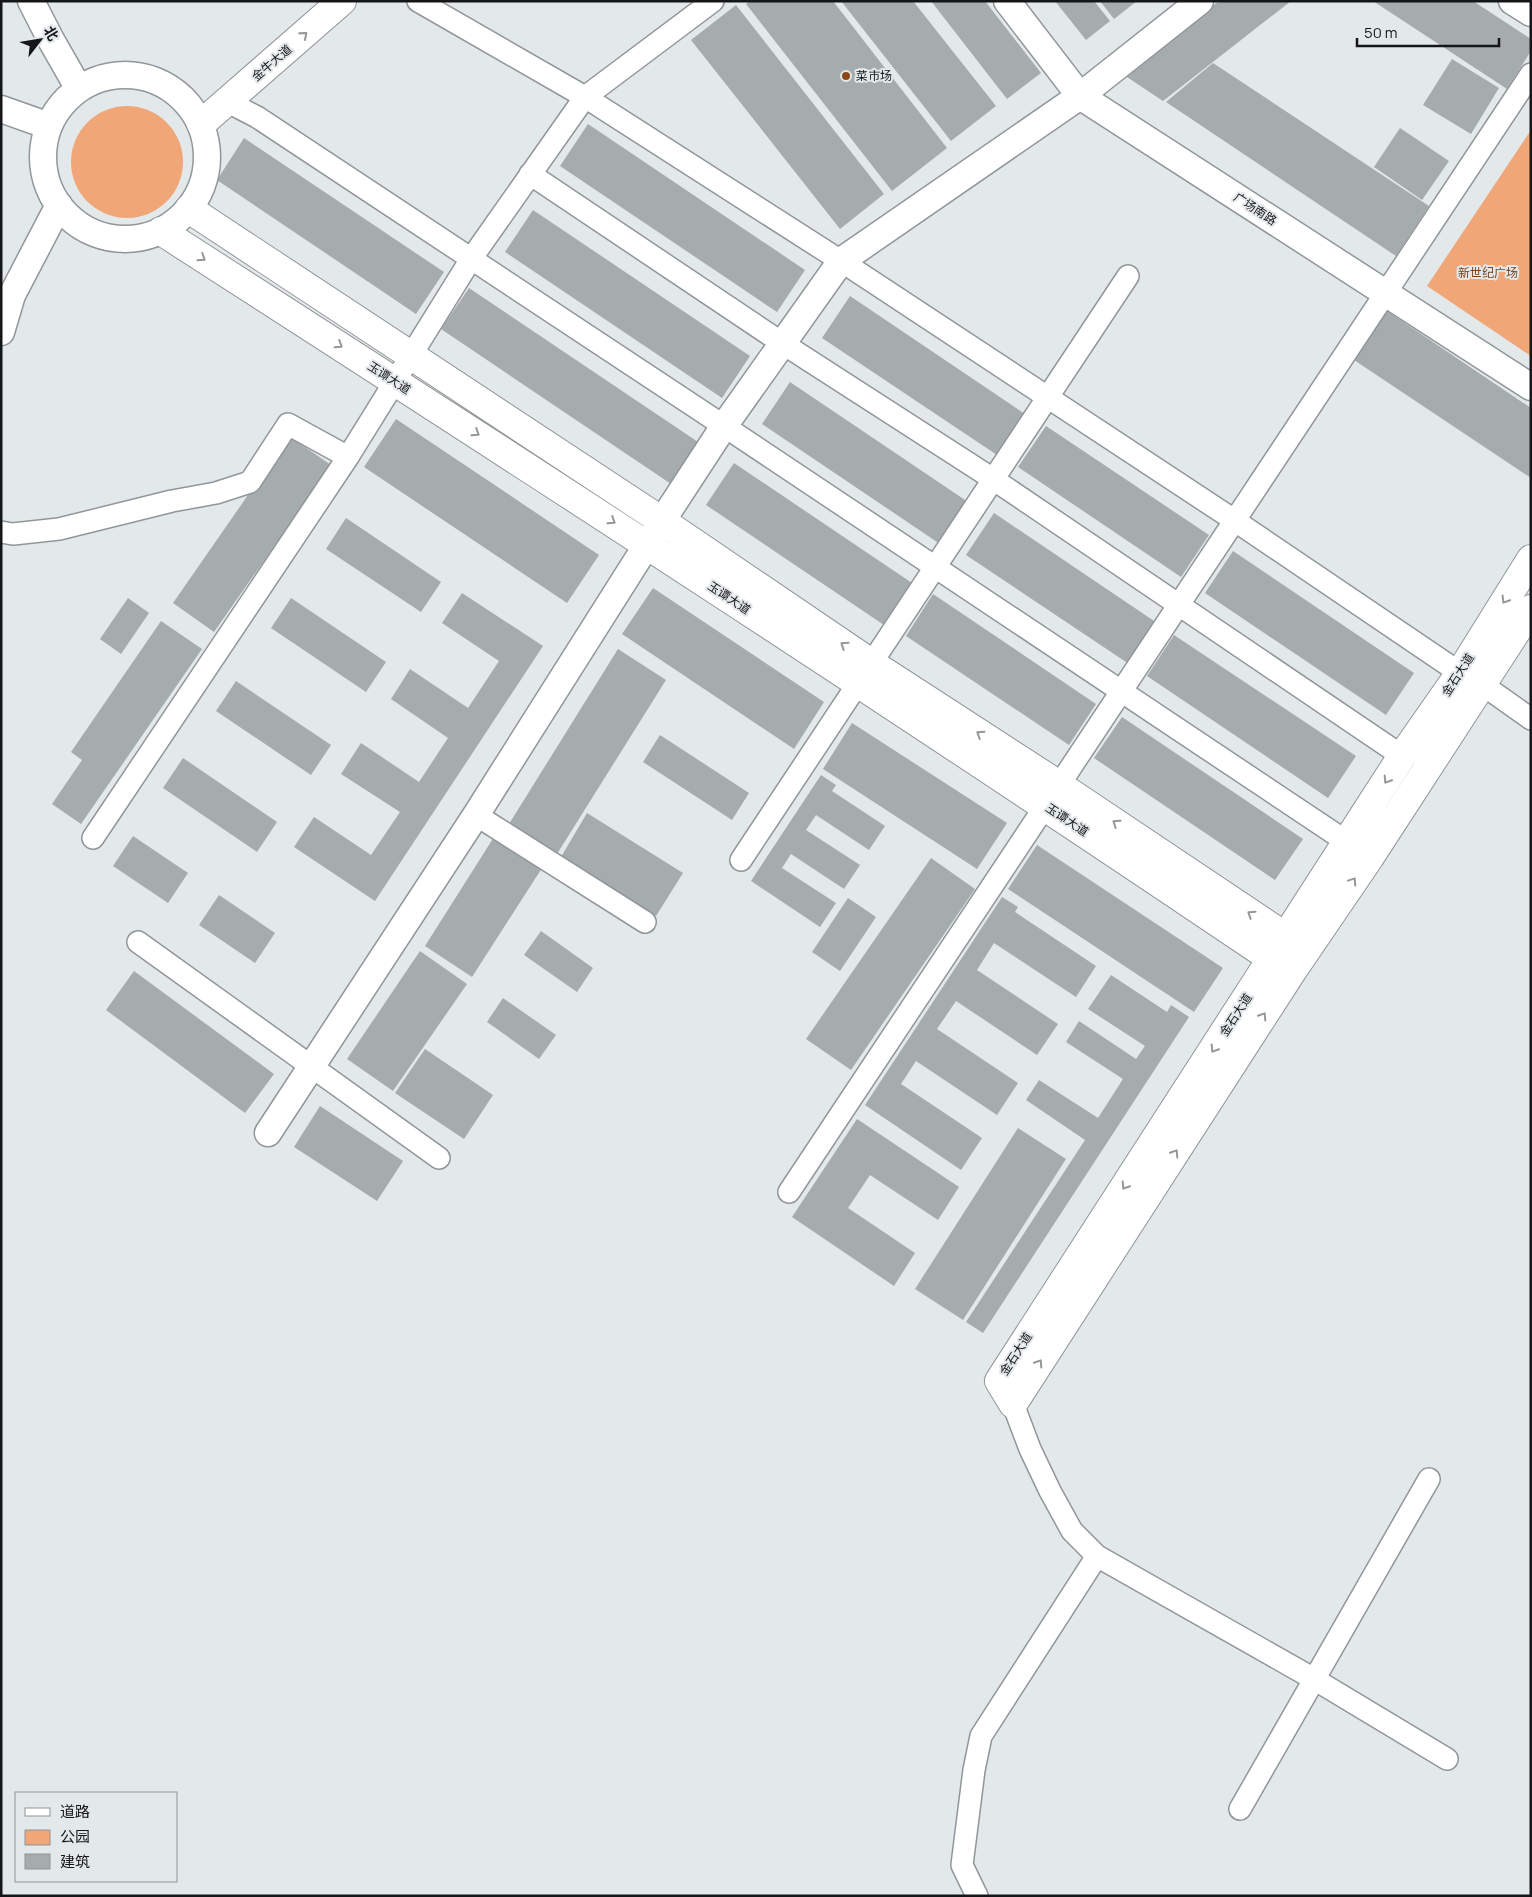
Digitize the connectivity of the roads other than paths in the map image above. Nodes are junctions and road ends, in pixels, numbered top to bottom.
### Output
1 (31, 1) edge
2 (314, 1) edge
3 (342, 1) edge
4 (418, 1) edge
5 (713, 1) edge
6 (1007, 1) edge
7 (1200, 1) edge
8 (1512, 1) edge
9 (1531, 13) edge
10 (1531, 74) edge
11 (79, 89) junction
12 (1080, 96) junction
13 (585, 97) junction
14 (228, 102) junction
15 (1, 109) edge
16 (196, 116) junction
17 (49, 126) junction
18 (530, 174) junction
19 (59, 205) junction
20 (189, 209) junction
21 (161, 231) junction
22 (471, 258) junction
23 (841, 261) junction
24 (1128, 276) dead end
25 (1, 332) edge
26 (782, 343) junction
27 (412, 355) junction
28 (396, 382) junction
29 (1531, 387) edge
30 (1048, 398) junction
31 (724, 426) junction
32 (348, 458) junction
33 (993, 479) junction
34 (1234, 520) junction
35 (662, 521) junction
36 (1, 532) edge
37 (647, 544) junction
38 (1531, 559) edge
39 (935, 567) junction
40 (1179, 603) junction
41 (1531, 609) edge
42 (865, 673) junction
43 (1471, 679) junction
44 (1122, 690) junction
45 (1531, 719) edge
46 (1402, 756) junction
47 (1052, 795) junction
48 (476, 815) junction
49 (93, 838) dead end
50 (1347, 842) junction
51 (741, 860) dead end
52 (645, 922) dead end
53 (138, 942) dead end
54 (1289, 954) junction
55 (311, 1066) junction
56 (268, 1133) dead end
57 (439, 1158) dead end
58 (789, 1192) dead end
59 (1013, 1404) joint
60 (1429, 1479) dead end
61 (1097, 1556) junction
62 (1314, 1679) junction
63 (1447, 1759) dead end
64 (1240, 1809) dead end
65 (977, 1896) edge

1 - 11 street
2 - 16 main road, 金牛大道
14 -> 3 main road, 金牛大道
4 - 13 street
5 - 13 street
6 - 12 street, 广场南路
7 - 12 street
8 - 9 street
10 - 34 street
11 - 16 street
11 - 17 street
12 - 23 street
12 - 29 street, 广场南路
13 - 18 street
13 - 23 street
14 - 16 main road, 金牛大道
14 - 22 street
15 - 17 street
16 - 20 street
17 - 19 street
18 - 22 street
18 - 26 street
19 - 21 street
19 - 25 street
20 - 21 street
20 - 27 main road, 玉谭大道
21 -> 28 main road, 玉谭大道
22 - 27 street
22 - 31 street
23 - 26 street
23 - 30 street
24 - 30 street
26 - 31 street
26 - 33 street
27 - 28 street
27 - 35 main road, 玉谭大道
28 - 32 street
28 -> 37 main road, 玉谭大道
30 - 33 street
30 - 34 street
31 - 35 street
31 - 39 street
32 - 36 street
32 - 49 street
33 - 39 street
33 - 40 street
34 - 40 street
34 - 43 street
35 - 37 street
42 -> 35 main road, 玉谭大道
37 - 42 main road, 玉谭大道
37 - 48 street
38 -> 43 main road, 金石大道
39 - 42 street
39 - 44 street
40 - 44 street
40 - 46 street
41 - 43 main road, 金石大道
42 - 47 main road, 玉谭大道
42 - 51 street
43 - 45 street
43 - 46 main road, 金石大道
54 -> 43 main road, 金石大道
44 - 47 street
44 - 50 street
46 -> 50 main road, 金石大道
47 - 54 main road, 玉谭大道
47 - 58 street
48 - 52 street
48 - 55 street
50 - 54 main road, 金石大道
53 - 55 street
54 - 59 main road, 金石大道
55 - 56 street
55 - 57 street
59 - 61 street
60 - 62 street
61 - 62 street
61 - 65 street
62 - 63 street
62 - 64 street

